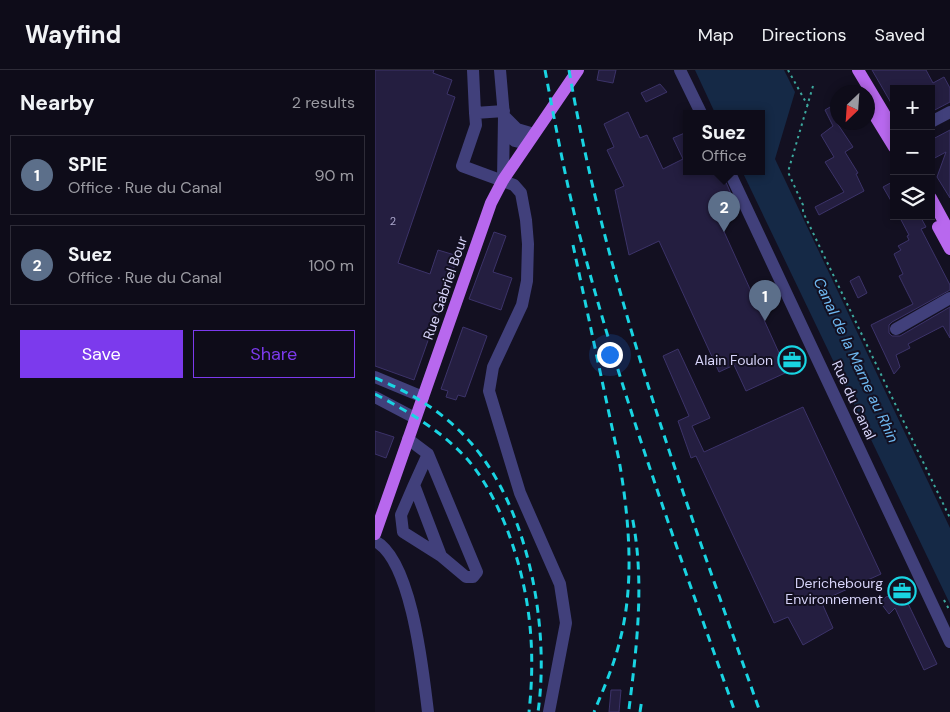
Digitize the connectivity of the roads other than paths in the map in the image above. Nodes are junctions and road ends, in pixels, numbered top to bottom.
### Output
1 (473, 70) edge
2 (500, 70) edge
3 (577, 70) edge
4 (680, 70) edge
5 (850, 70) edge
6 (858, 70) edge
7 (858, 85) edge
8 (700, 110) edge
9 (950, 112) edge
10 (475, 113) junction
11 (504, 114) junction
12 (875, 116) edge
13 (935, 120) edge
14 (890, 123) edge
15 (504, 132) junction
16 (530, 139) junction
17 (890, 139) edge
18 (731, 175) edge
19 (503, 180) junction
20 (935, 205) edge
21 (934, 220) edge
22 (950, 233) edge
23 (950, 249) edge
24 (950, 298) edge
25 (896, 329) dead end
26 (376, 380) edge
27 (375, 397) edge
28 (423, 397) junction
29 (415, 418) junction
30 (408, 439) junction
31 (428, 454) junction
32 (414, 485) junction
33 (375, 534) edge
34 (375, 541) edge
35 (441, 556) junction
36 (950, 642) edge
37 (428, 712) edge
38 (549, 712) edge

1 - 10 street
2 - 11 street
3 - 16 main road, Rue Gabriel Bour
4 - 8 street
5 - 7 main road
6 - 14 main road
9 - 13 street
10 - 11 street
10 - 19 street
11 - 15 street
11 - 16 street
12 - 17 main road
15 - 16 street
15 - 19 street
16 - 19 main road, Rue Gabriel Bour
18 - 36 street, Rue du Canal
19 - 28 main road, Rue Gabriel Bour
19 - 38 street
20 - 22 main road
21 - 23 main road
24 - 25 street
26 - 28 street
27 - 29 street
28 - 29 main road, Rue Gabriel Bour
29 - 30 main road, Rue Gabriel Bour
30 - 31 street
30 - 33 main road, Rue Gabriel Bour
31 - 32 street
31 - 35 street
32 - 35 street
32 - 35 street
34 - 37 street

